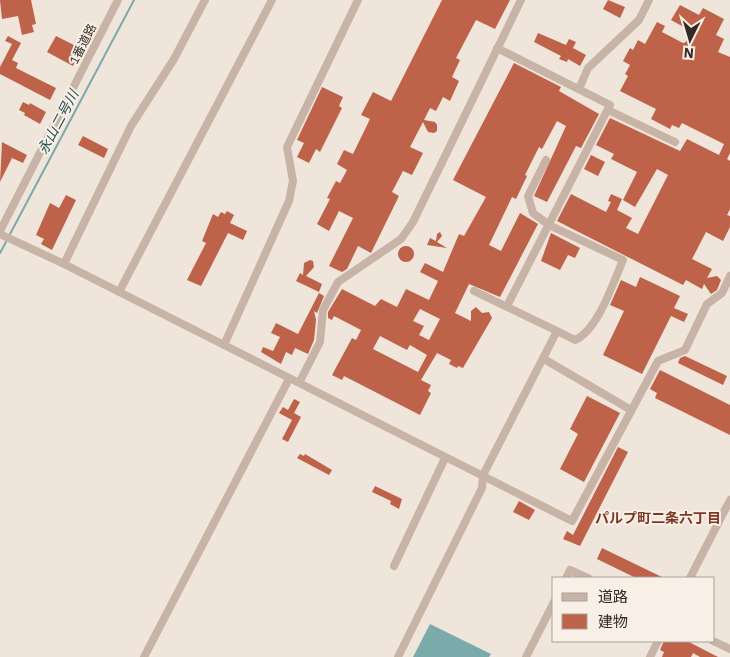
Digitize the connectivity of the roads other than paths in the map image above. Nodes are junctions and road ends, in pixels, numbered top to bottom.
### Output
1 (118, 0) edge
2 (205, 0) edge
3 (272, 0) edge
4 (358, 0) edge
5 (521, 0) edge
6 (649, 0) edge
7 (497, 48) junction
8 (579, 89) junction
9 (608, 110) junction
10 (675, 142) dead end
11 (546, 160) dead end
12 (549, 225) junction
13 (1, 234) edge
14 (64, 264) junction
15 (730, 276) edge
16 (474, 291) dead end
17 (119, 292) junction
18 (507, 306) junction
19 (557, 331) junction
20 (224, 345) junction
21 (544, 359) junction
22 (289, 379) junction
23 (299, 383) junction
24 (631, 410) junction
25 (445, 458) junction
26 (483, 475) junction
27 (730, 500) edge
28 (394, 566) dead end
29 (566, 577) edge
30 (586, 577) edge
31 (691, 577) edge
32 (552, 606) edge
33 (658, 642) edge
34 (715, 642) edge
35 (730, 649) edge
36 (144, 657) edge
37 (398, 657) edge
38 (526, 657) edge
39 (650, 657) edge

1 - 13 street, 1番道路
2 - 14 street
3 - 17 street
4 - 20 street
5 - 7 street
6 - 8 street
7 - 8 street
7 - 23 street
8 - 9 street
9 - 10 street
9 - 12 street
11 - 12 street
12 - 18 street
12 - 19 street
13 - 14 street
14 - 17 street
15 - 24 street
16 - 18 street
17 - 20 street
18 - 19 street
19 - 21 street
20 - 22 street
21 - 24 street
21 - 26 street
22 - 23 street
22 - 36 street
23 - 25 street
24 - 26 street
25 - 26 street
25 - 28 street
26 - 37 street
27 - 31 street
29 - 30 street
32 - 38 street
33 - 39 street
34 - 35 street

